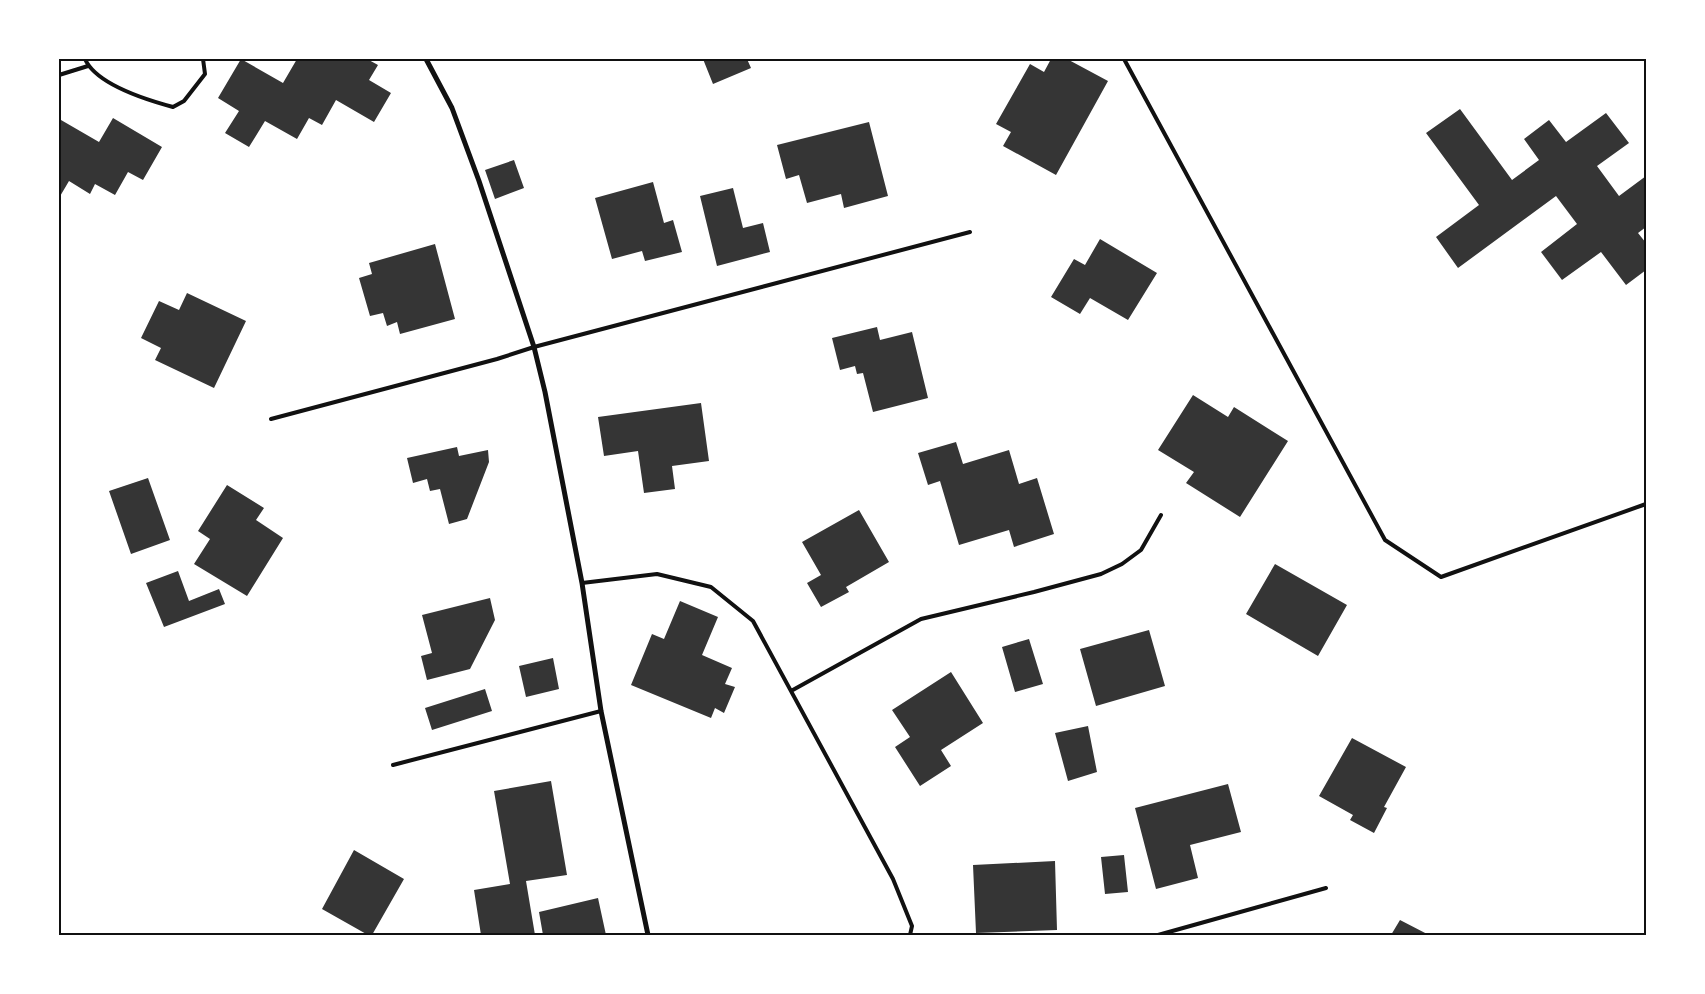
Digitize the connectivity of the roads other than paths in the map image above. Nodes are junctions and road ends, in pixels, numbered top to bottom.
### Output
1 (84, 59) edge
2 (203, 59) edge
3 (426, 59) edge
4 (1124, 59) edge
5 (88, 66) junction
6 (59, 75) edge
7 (970, 232) dead end
8 (534, 347) junction
9 (271, 419) dead end
10 (1646, 504) edge
11 (1161, 515) dead end
12 (582, 583) junction
13 (791, 691) junction
14 (601, 711) junction
15 (393, 764) dead end
16 (1326, 888) dead end
17 (648, 935) edge
18 (910, 935) edge
19 (1158, 935) edge

1 - 5 lane
2 - 5 lane
3 - 8 street
4 - 10 lane
5 - 6 lane
7 - 8 lane
8 - 9 lane
8 - 12 street
11 - 13 lane
12 - 13 lane
12 - 14 street
13 - 18 lane
14 - 15 lane
14 - 17 street
16 - 19 lane

